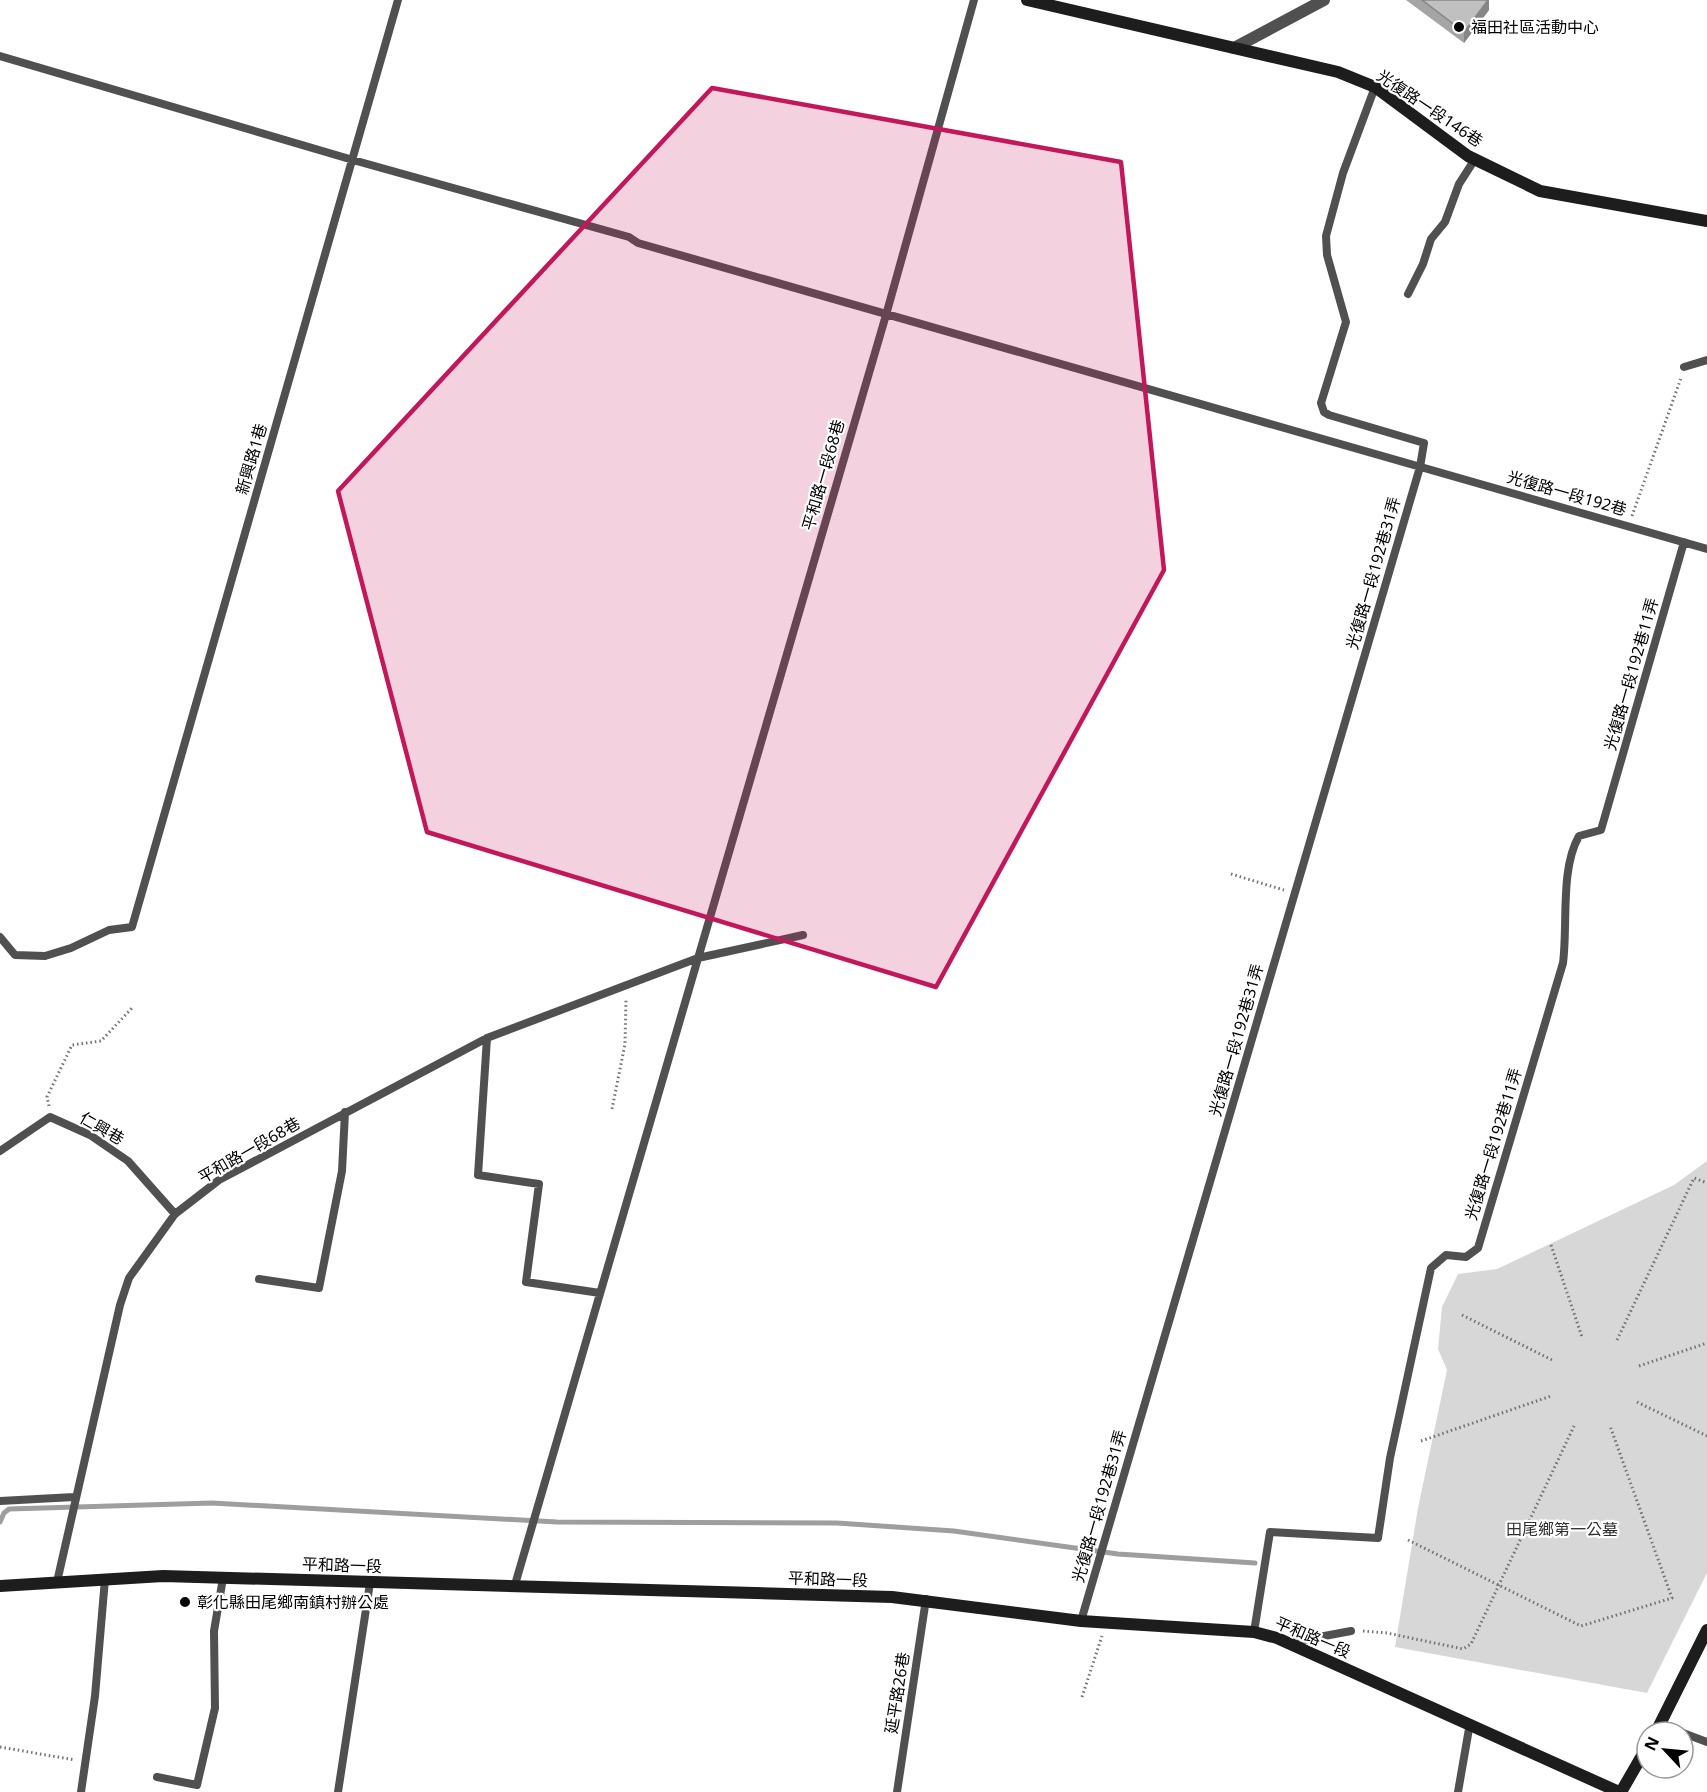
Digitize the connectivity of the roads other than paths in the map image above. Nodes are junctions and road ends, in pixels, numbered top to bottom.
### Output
1 (398, 0) edge
2 (974, 0) edge
3 (1027, 0) edge
4 (1324, 0) edge
5 (1234, 48) junction
6 (0, 56) edge
7 (1375, 87) junction
8 (1475, 159) junction
9 (352, 160) junction
10 (1707, 221) edge
11 (1408, 294) dead end
12 (886, 315) junction
13 (1707, 360) edge
14 (1684, 367) road end
15 (1419, 467) junction
16 (1684, 542) junction
17 (1707, 549) edge
18 (803, 935) dead end
19 (0, 937) edge
20 (698, 958) junction
21 (487, 1038) junction
22 (345, 1112) junction
23 (0, 1151) edge
24 (175, 1214) junction
25 (259, 1279) dead end
26 (600, 1293) junction
27 (74, 1497) junction
28 (0, 1501) edge
29 (224, 1578) junction
30 (105, 1579) junction
31 (57, 1582) junction
32 (370, 1583) junction
33 (0, 1586) edge
34 (514, 1588) junction
35 (926, 1599) junction
36 (1081, 1621) junction
37 (1707, 1630) edge
38 (1351, 1631) road end
39 (1254, 1632) junction
40 (1287, 1642) junction
41 (1662, 1720) edge
42 (1470, 1723) junction
43 (1635, 1767) edge
44 (157, 1777) dead end
45 (81, 1792) edge
46 (338, 1792) edge
47 (897, 1792) edge
48 (1458, 1792) edge
49 (1620, 1792) edge

1 - 9 lane, 新興路1巷
2 - 12 lane, 平和路一段68巷
3 - 5 street, 光復路一段146巷
4 - 5 street
5 - 7 street, 光復路一段146巷
6 - 9 lane, 光復路一段192巷
7 - 8 street, 光復路一段146巷
7 - 15 lane, 光復路一段192巷31弄
8 - 10 street, 光復路一段146巷
8 - 11 lane
9 - 12 lane, 光復路一段192巷
9 - 19 lane, 新興路1巷
12 - 15 lane, 光復路一段192巷
12 - 20 lane, 平和路一段68巷
13 - 14 lane
15 - 16 lane, 光復路一段192巷
15 - 36 lane, 光復路一段192巷31弄
16 - 17 lane, 光復路一段192巷
16 - 39 lane, 光復路一段192巷11弄
18 - 20 lane
20 - 21 lane, 平和路一段68巷
20 - 26 lane, 平和路一段68巷
21 - 22 lane, 平和路一段68巷
21 - 26 lane
22 - 24 lane, 平和路一段68巷
22 - 25 lane
23 - 24 lane, 仁興巷
24 - 27 lane, 平和路一段68巷
26 - 34 lane, 平和路一段68巷
27 - 28 lane
27 - 31 lane, 平和路一段68巷
29 - 30 street, 平和路一段
29 - 32 street, 平和路一段
29 - 44 lane
30 - 31 street, 平和路一段
30 - 45 lane
31 - 33 street, 平和路一段
32 - 34 street, 平和路一段
32 - 46 lane
34 - 35 street, 平和路一段
35 - 36 street, 平和路一段
35 - 47 lane, 延平路26巷
36 - 39 street, 平和路一段
37 - 41 street
38 - 40 lane
39 - 40 street, 平和路一段
40 - 42 street, 平和路一段
42 - 48 lane
42 - 49 street, 平和路一段
43 - 49 street

